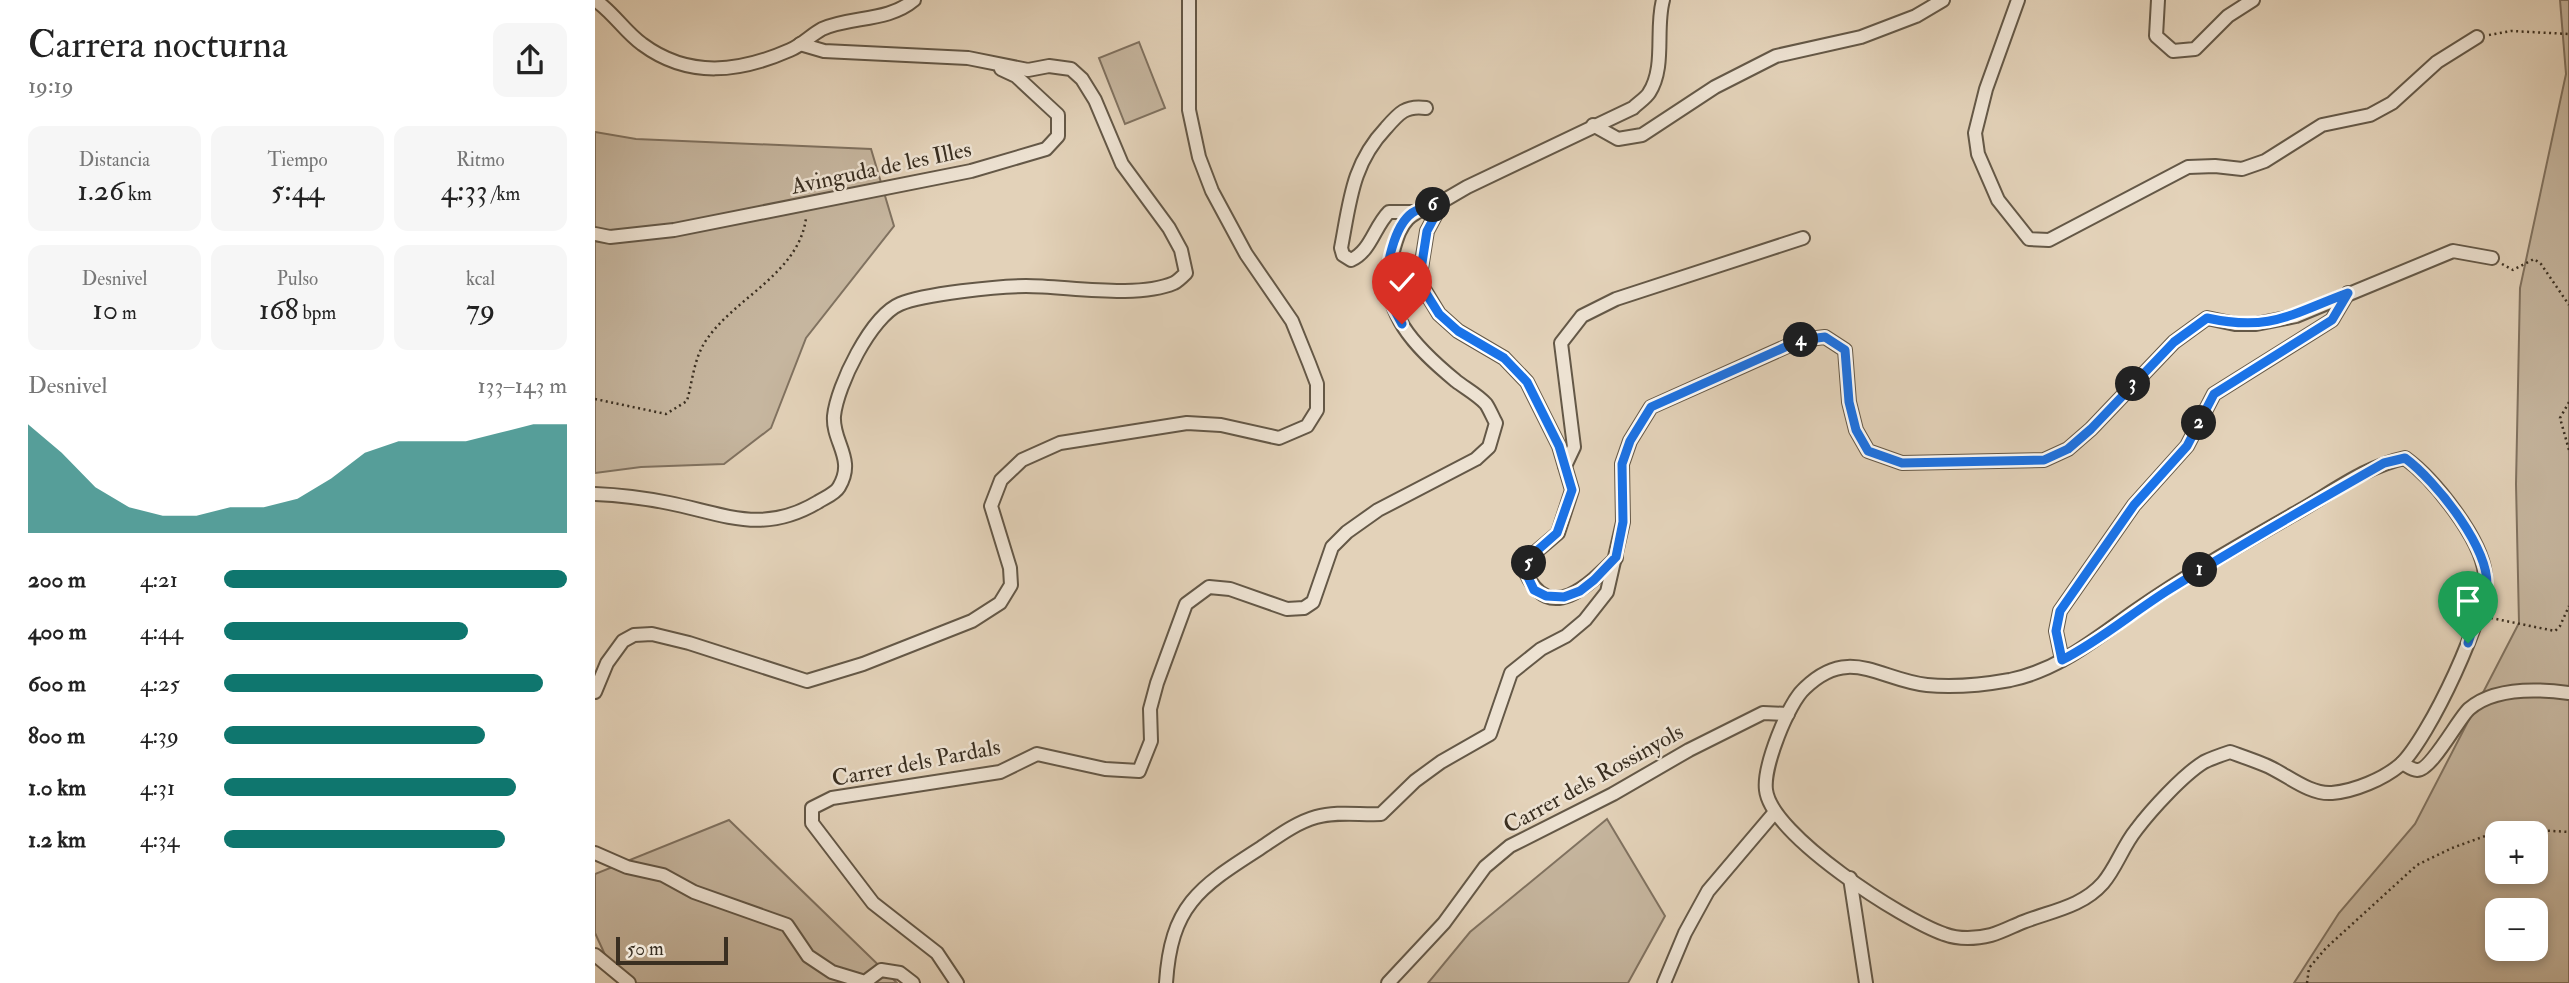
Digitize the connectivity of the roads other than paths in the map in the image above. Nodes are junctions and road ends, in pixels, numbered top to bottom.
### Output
1 (595, 0) edge
2 (914, 0) edge
3 (1189, 0) edge
4 (1663, 0) edge
5 (1943, 0) edge
6 (2018, 0) edge
7 (2158, 0) edge
8 (2253, 0) edge
9 (2477, 37) road end
10 (800, 44) junction
11 (985, 61) junction
12 (1426, 108) dead end
13 (1593, 125) junction
14 (1443, 201) junction
15 (1412, 212) junction
16 (595, 234) edge
17 (1803, 238) dead end
18 (2492, 258) road end
19 (2348, 293) junction
20 (1565, 466) junction
21 (595, 494) edge
22 (1616, 557) junction
23 (2062, 660) junction
24 (595, 691) edge
25 (2569, 693) edge
26 (1788, 714) junction
27 (2402, 763) junction
28 (1775, 812) junction
29 (595, 853) edge
30 (1850, 878) junction
31 (595, 955) edge
32 (865, 982) edge
33 (629, 983) edge
34 (913, 983) edge
35 (957, 983) edge
36 (1166, 983) edge
37 (1388, 983) edge
38 (1664, 983) edge
39 (1866, 983) edge

1 - 10 street
2 - 10 street
3 - 24 street
4 - 13 street
5 - 13 street
6 - 9 street
7 - 8 street
10 - 11 street
11 - 16 street, Avinguda de les Illes
11 - 21 street
12 - 15 street
13 - 14 street
14 - 15 street
14 - 20 street
15 - 35 street, Carrer dels Pardals
17 - 20 street
18 - 19 street
19 - 22 street
19 - 23 street
20 - 22 street
22 - 36 street
23 - 26 street
23 - 27 street
25 - 27 street
26 - 28 street
26 - 37 street, Carrer dels Rossinyols
27 - 30 street
28 - 30 street
28 - 38 street
29 - 32 street
30 - 39 street
31 - 33 street
32 - 34 street

